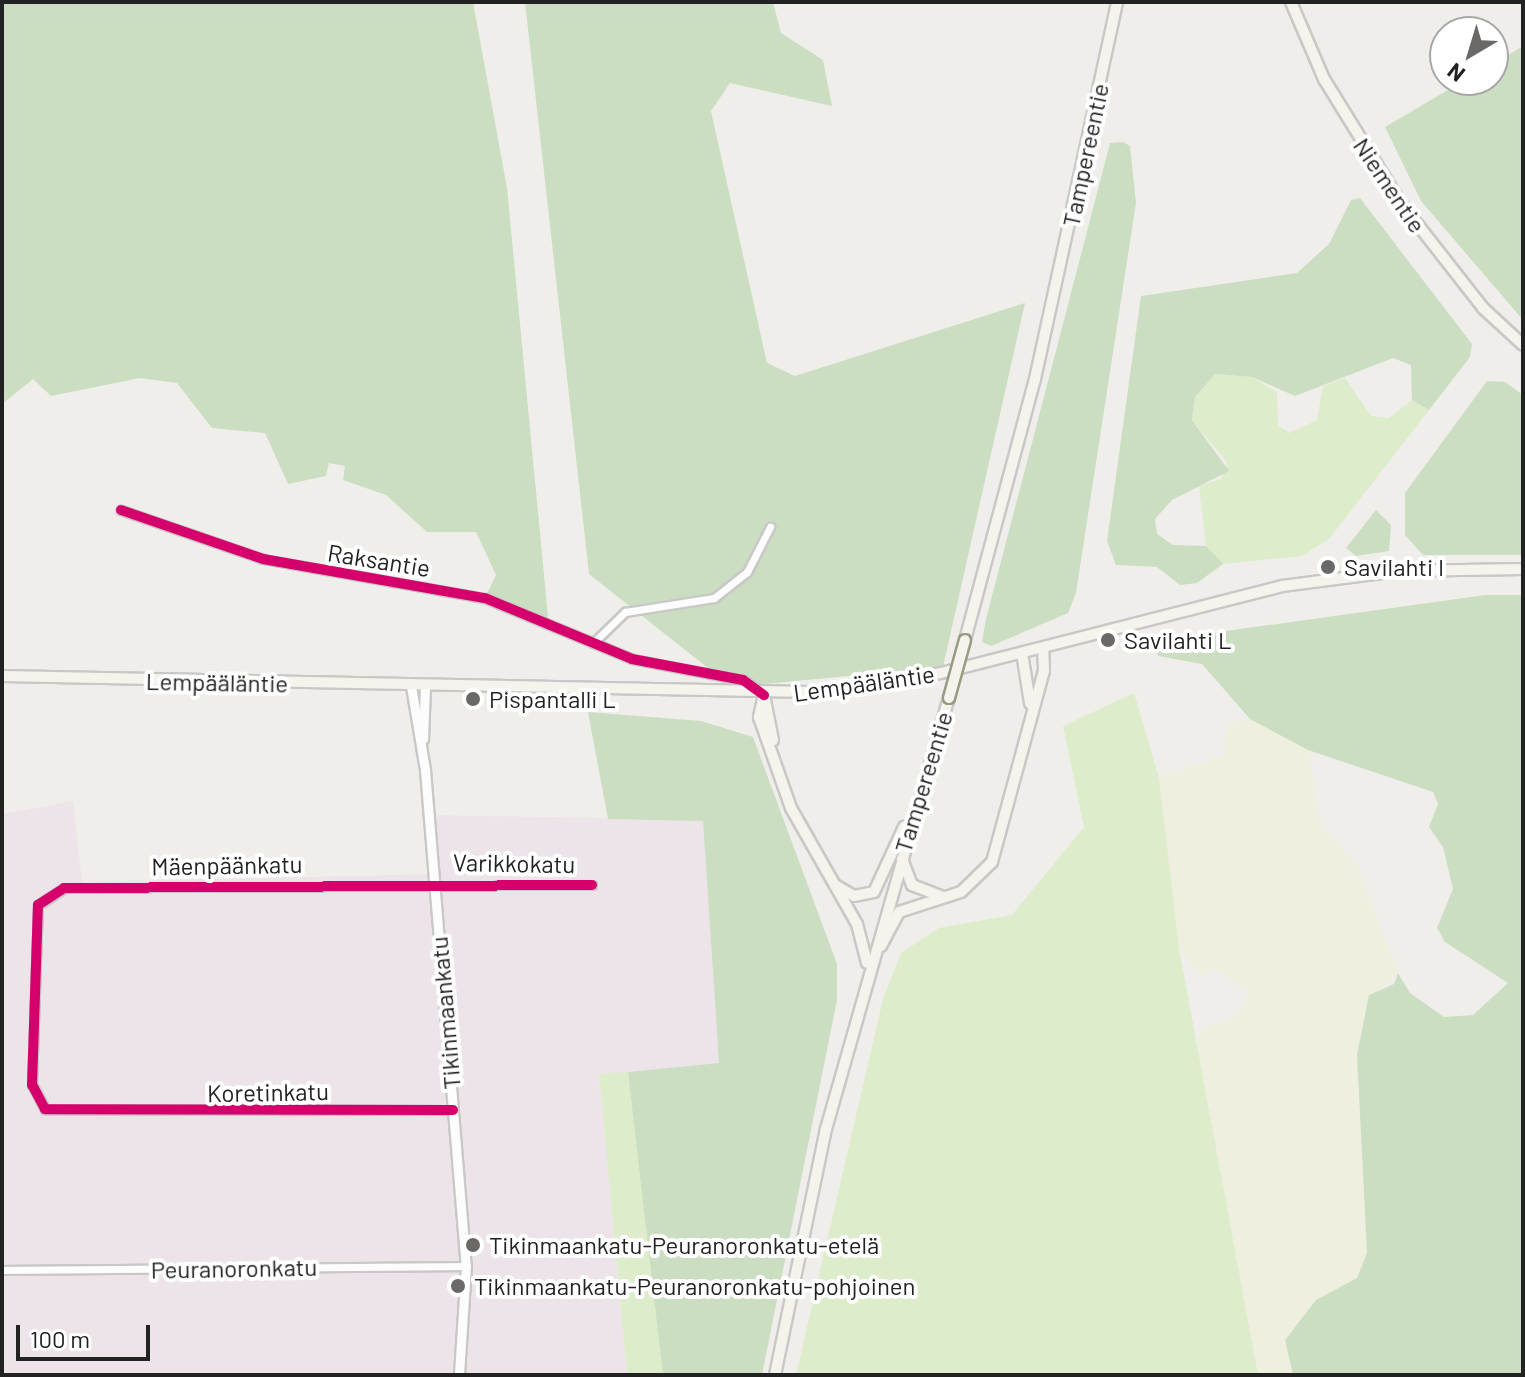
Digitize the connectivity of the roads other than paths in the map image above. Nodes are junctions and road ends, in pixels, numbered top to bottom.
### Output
1 (1117, 2) edge
2 (1291, 2) edge
3 (1523, 345) edge
4 (121, 510) dead end
5 (770, 527) dead end
6 (1523, 569) edge
7 (593, 643) junction
8 (1043, 648) junction
9 (1022, 653) junction
10 (2, 676) edge
11 (411, 686) junction
12 (425, 686) junction
13 (764, 695) junction
14 (1030, 710) junction
15 (423, 747) junction
16 (916, 805) junction
17 (903, 849) junction
18 (820, 869) junction
19 (435, 881) junction
20 (592, 885) dead end
21 (948, 896) junction
22 (868, 969) junction
23 (863, 988) junction
24 (38, 1104) joint
25 (453, 1110) junction
26 (466, 1266) junction
27 (2, 1270) edge
28 (459, 1375) edge
29 (775, 1375) edge

1 - 16 main road, Tampereentie, bridge
2 - 3 main road, Niementie
4 - 7 street, Raksantie
5 - 7 street
6 - 8 main road, Lempääläntie
7 - 13 street, Raksantie
8 - 9 main road, Lempääläntie
8 - 14 main road
9 - 13 main road, Lempääläntie
9 - 14 main road
10 - 11 main road, Lempääläntie
11 - 12 main road, Lempääläntie
11 - 15 street, Tikinmaankatu
12 - 13 main road, Lempääläntie
12 - 15 street, Tikinmaankatu
13 - 18 main road
14 - 21 main road
15 - 19 street, Tikinmaankatu
16 - 17 main road, Tampereentie
16 - 18 main road
17 - 21 main road
17 - 22 main road, Tampereentie
18 - 22 main road
19 - 20 street, Varikkokatu
19 - 24 street, Mäenpäänkatu
19 - 25 street, Tikinmaankatu
21 - 23 main road
22 - 23 main road, Tampereentie
23 - 29 main road, Tampereentie
24 - 25 street, Koretinkatu
25 - 26 street, Tikinmaankatu
26 - 27 street, Peuranoronkatu
26 - 28 street, Tikinmaankatu

